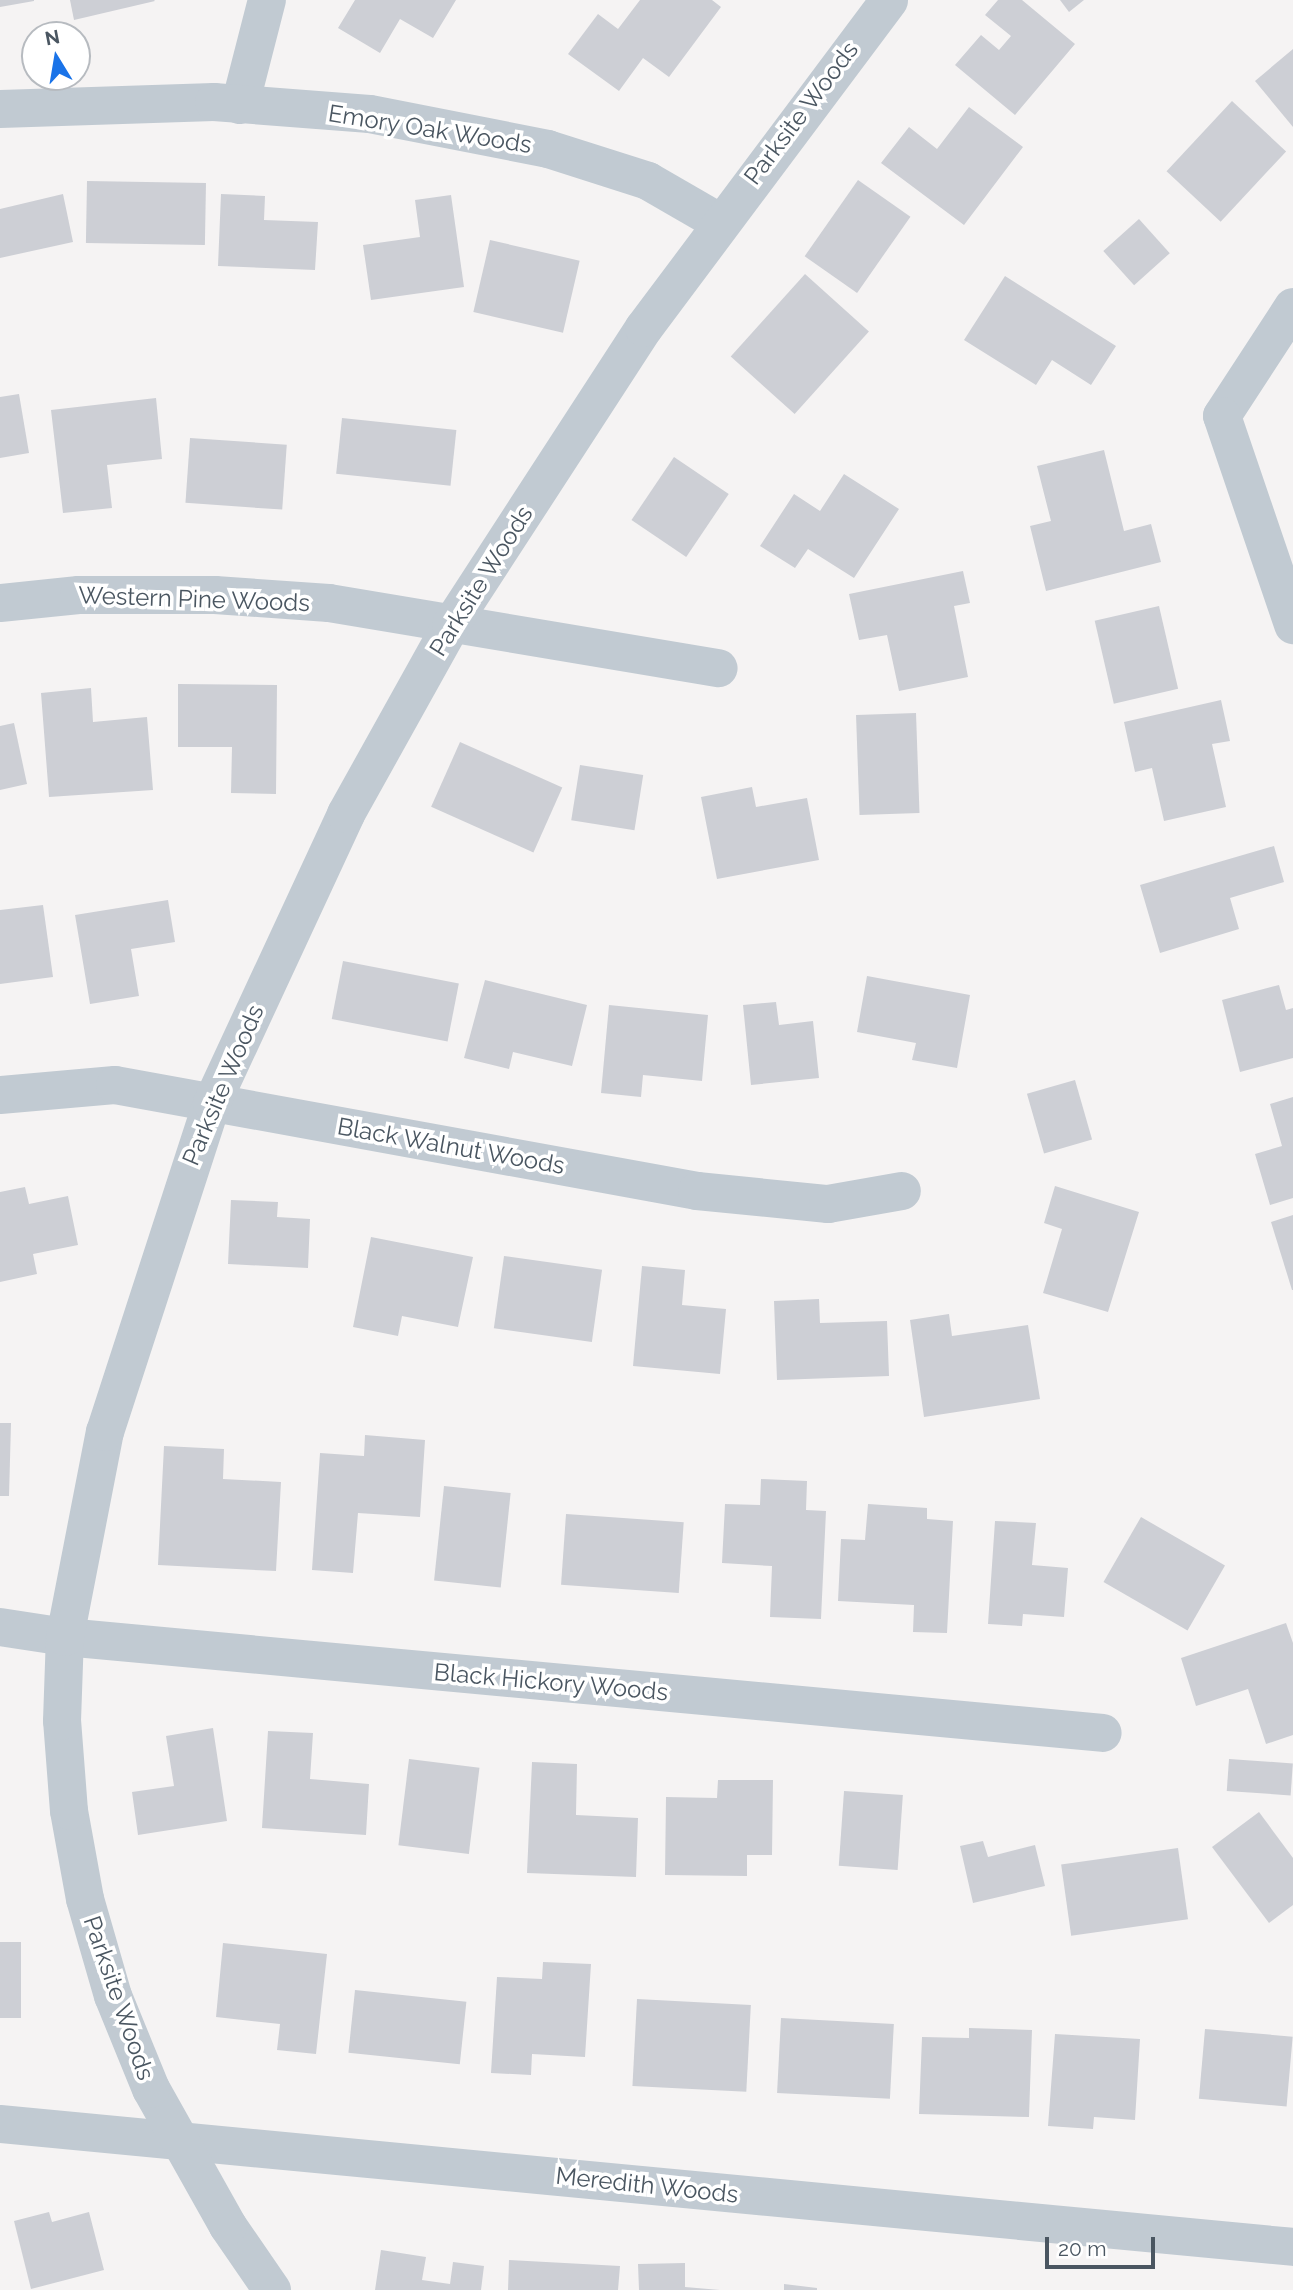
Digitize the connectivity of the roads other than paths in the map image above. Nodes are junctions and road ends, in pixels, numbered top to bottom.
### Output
1 (267, 0) edge
2 (889, 0) edge
3 (240, 105) junction
4 (0, 109) edge
5 (719, 222) junction
6 (1293, 307) edge
7 (0, 603) edge
8 (451, 625) junction
9 (1293, 625) edge
10 (719, 668) dead end
11 (0, 1095) edge
12 (212, 1103) junction
13 (902, 1191) dead end
14 (0, 1627) edge
15 (65, 1637) junction
16 (1103, 1733) dead end
17 (0, 2124) edge
18 (177, 2139) junction
19 (1293, 2247) edge
20 (272, 2290) edge

1 - 3 street
2 - 5 street, Parksite Woods
3 - 4 street, Emory Oak Woods
3 - 5 street, Emory Oak Woods
5 - 8 street, Parksite Woods
6 - 9 street
7 - 8 street, Western Pine Woods
8 - 10 street, Western Pine Woods
8 - 12 street, Parksite Woods
11 - 12 street, Black Walnut Woods
12 - 13 street, Black Walnut Woods
12 - 15 street, Parksite Woods
14 - 15 street, Black Hickory Woods
15 - 16 street, Black Hickory Woods
15 - 18 street, Parksite Woods
17 - 18 street, Meredith Woods
18 - 19 street, Meredith Woods
18 - 20 street, Parksite Woods

